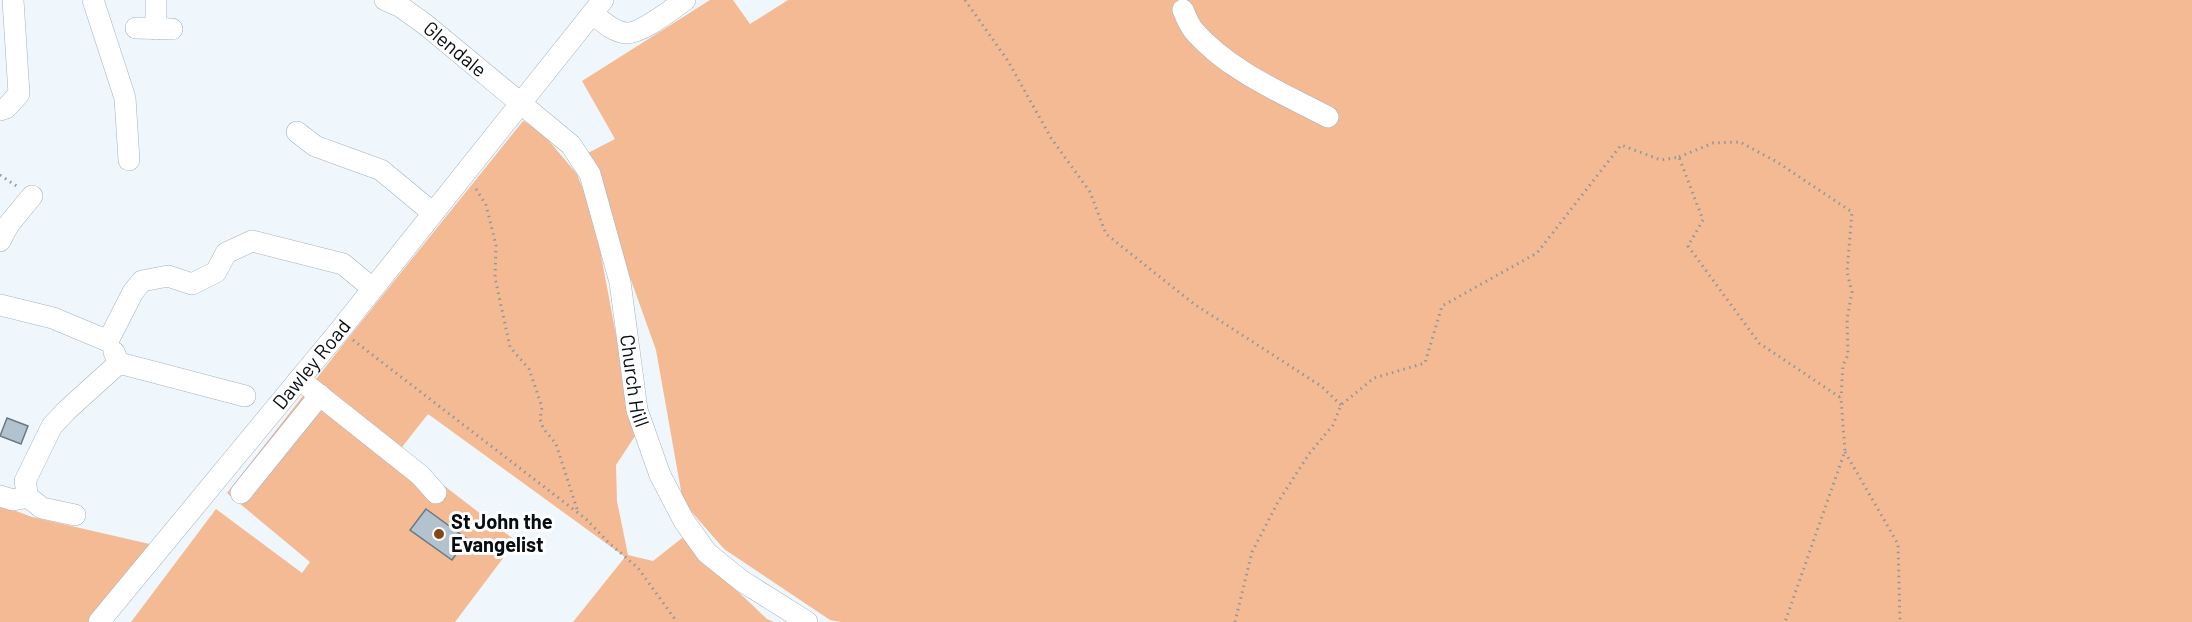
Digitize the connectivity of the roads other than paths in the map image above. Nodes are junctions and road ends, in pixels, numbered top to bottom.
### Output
1 (13, 0) edge
2 (93, 0) edge
3 (156, 0) edge
4 (385, 0) edge
5 (685, 0) edge
6 (598, 7) edge
7 (1183, 10) dead end
8 (155, 29) dead end
9 (520, 104) junction
10 (0, 110) edge
11 (1328, 117) dead end
12 (297, 132) dead end
13 (129, 160) dead end
14 (32, 196) dead end
15 (433, 213) junction
16 (0, 241) edge
17 (372, 288) junction
18 (0, 306) edge
19 (108, 341) junction
20 (119, 363) junction
21 (299, 379) junction
22 (320, 395) junction
23 (245, 396) dead end
24 (241, 493) dead end
25 (436, 493) dead end
26 (0, 495) edge
27 (28, 497) junction
28 (75, 515) dead end
29 (99, 622) edge
30 (807, 622) edge

1 - 10 street
2 - 13 street
3 - 8 street
4 - 9 street, Glendale
5 - 6 street
6 - 9 street, Dawley Road
7 - 11 street
9 - 15 street, Dawley Road
9 - 30 street, Church Hill
12 - 15 street
14 - 16 street
15 - 17 street, Dawley Road
17 - 19 street
17 - 21 street, Dawley Road
18 - 19 street
19 - 20 street
20 - 23 street
20 - 27 street
21 - 22 street
21 - 29 street, Dawley Road
22 - 24 street
22 - 25 street
26 - 27 street
27 - 28 street

